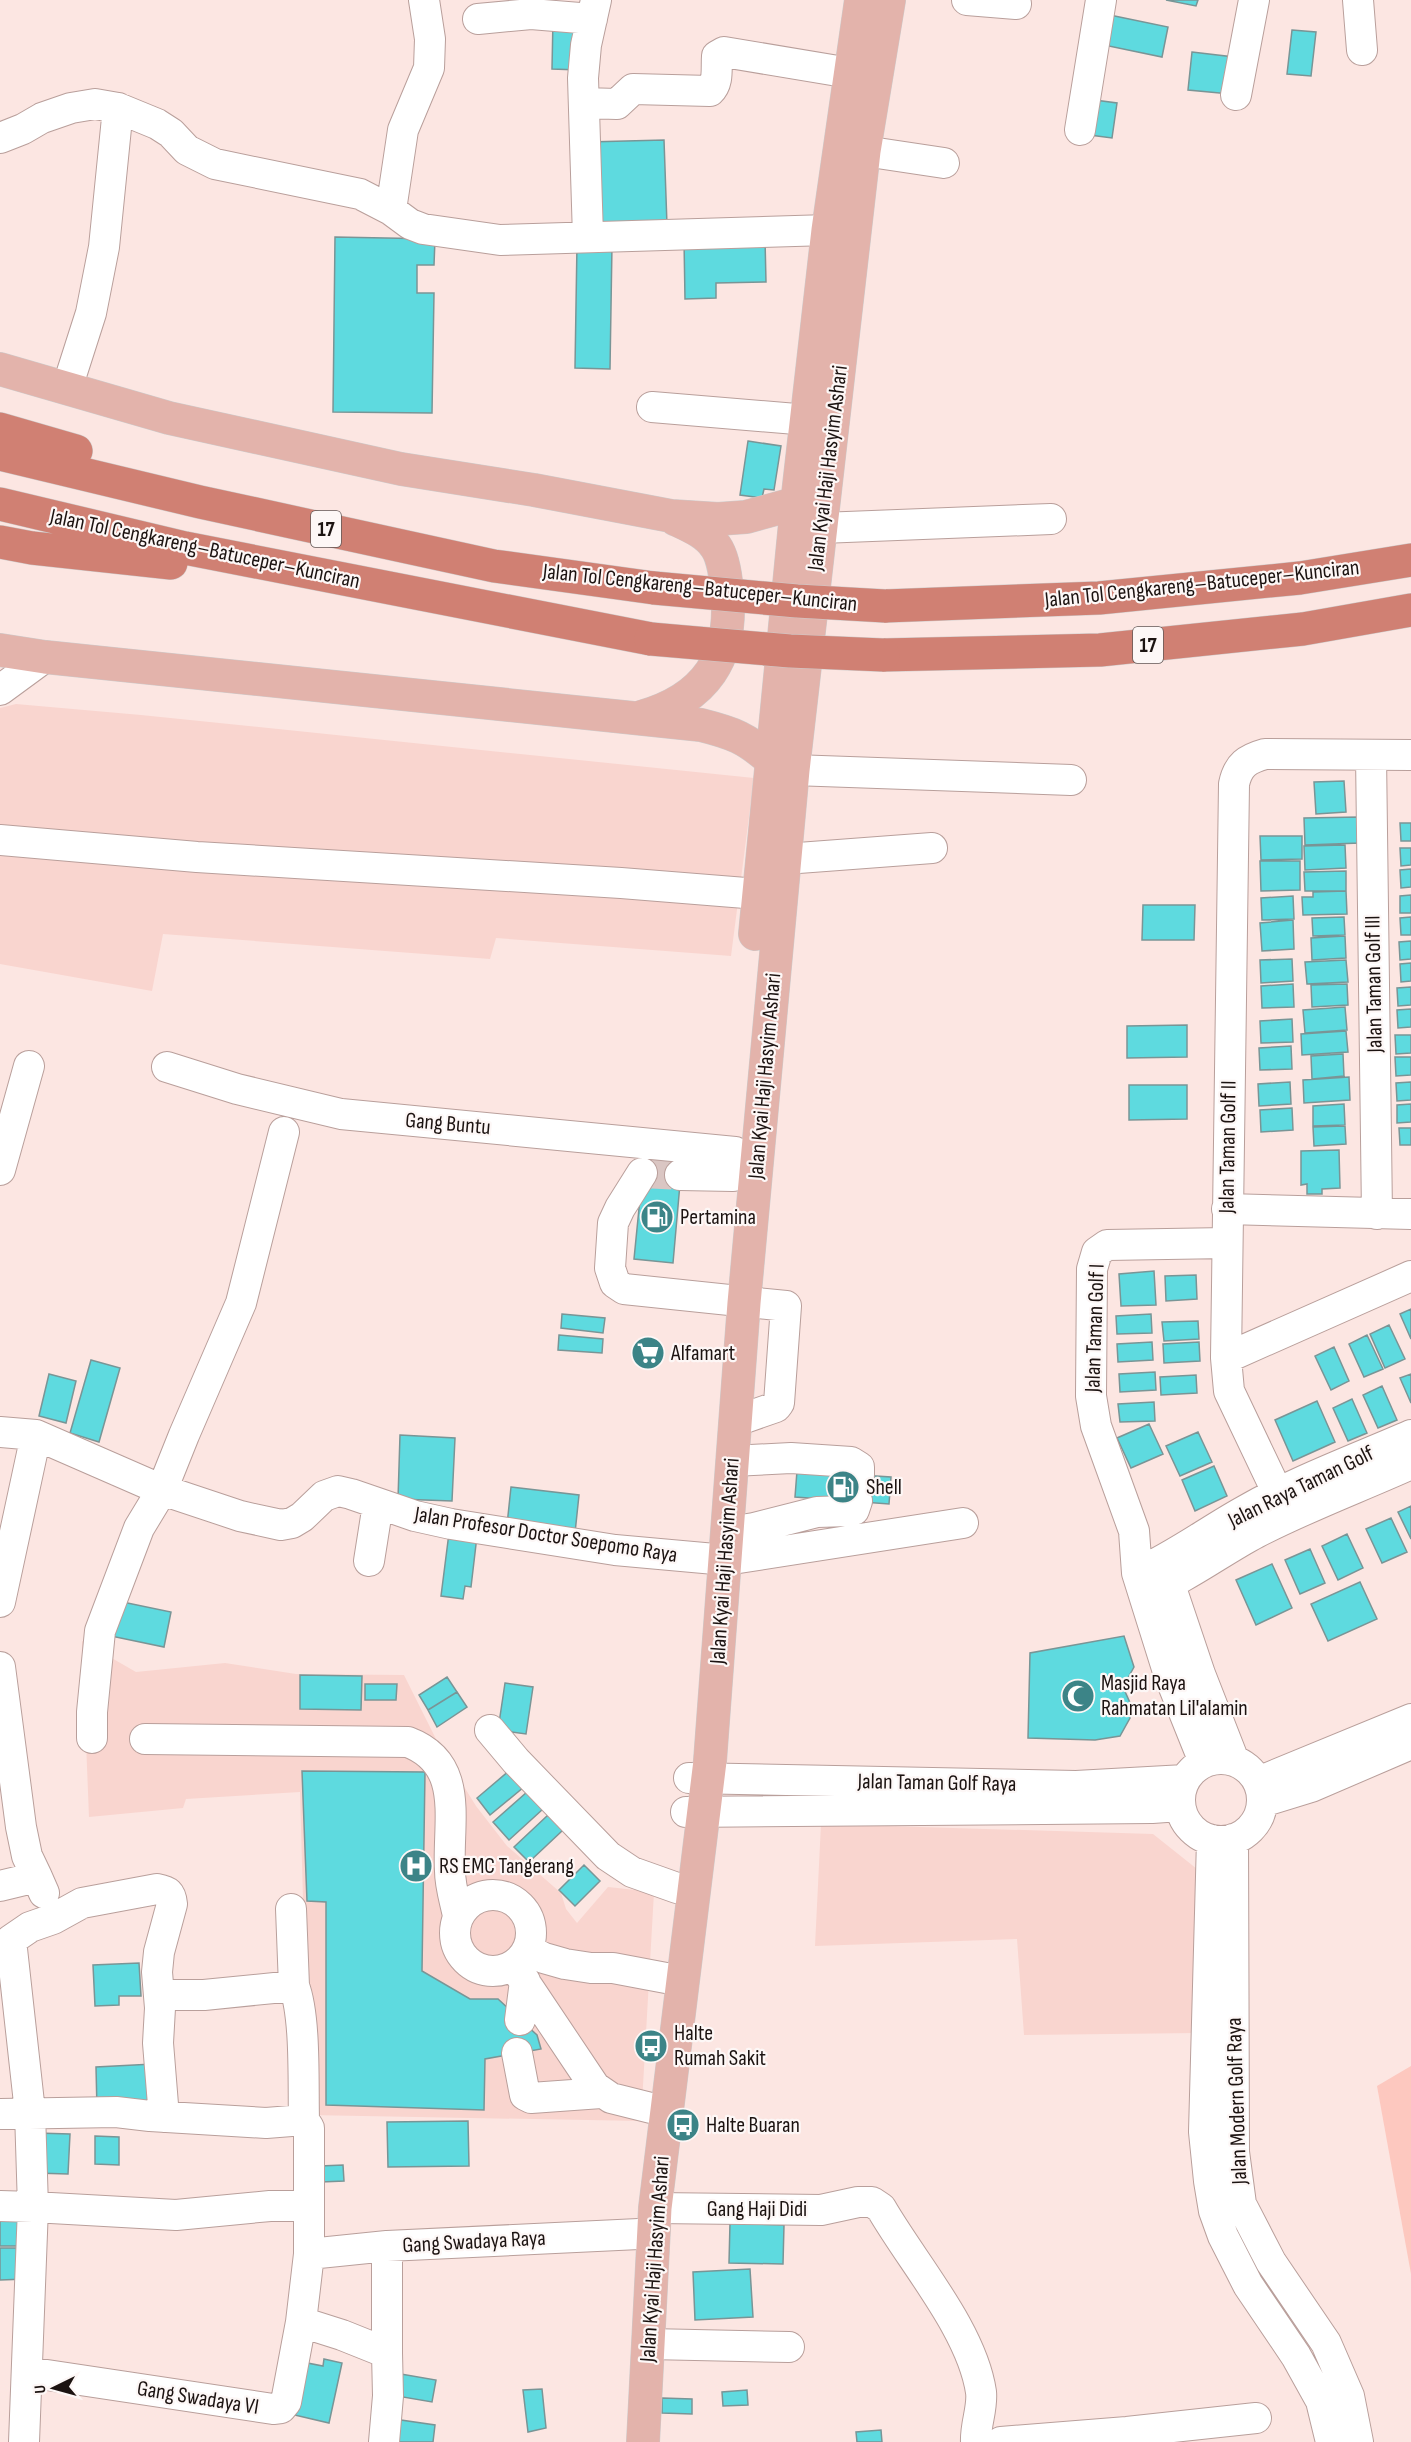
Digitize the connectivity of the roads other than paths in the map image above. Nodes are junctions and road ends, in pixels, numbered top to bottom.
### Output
1 (424, 0) edge
2 (861, 0) edge
3 (889, 0) edge
4 (967, 0) edge
5 (1101, 0) edge
6 (1254, 0) edge
7 (1358, 0) edge
8 (1016, 4) dead end
9 (594, 9) edge
10 (478, 19) dead end
11 (1362, 50) dead end
12 (850, 73) junction
13 (1236, 95) dead end
14 (584, 104) junction
15 (118, 108) junction
16 (1080, 130) dead end
17 (0, 138) edge
18 (864, 151) junction
19 (944, 162) dead end
20 (392, 210) junction
21 (828, 230) junction
22 (588, 237) junction
23 (0, 369) edge
24 (67, 388) junction
25 (652, 407) dead end
26 (808, 420) junction
27 (0, 429) edge
28 (0, 454) edge
29 (797, 503) junction
30 (0, 504) edge
31 (671, 516) junction
32 (1051, 519) dead end
33 (821, 528) junction
34 (373, 539) junction
35 (0, 542) edge
36 (1411, 560) edge
37 (357, 583) junction
38 (1411, 610) edge
39 (0, 650) edge
40 (45, 657) junction
41 (0, 690) edge
42 (637, 718) junction
43 (1371, 755) junction
44 (1411, 755) edge
45 (782, 765) junction
46 (1071, 780) dead end
47 (0, 840) edge
48 (932, 848) dead end
49 (785, 859) junction
50 (758, 894) junction
51 (29, 1066) dead end
52 (167, 1067) dead end
53 (284, 1132) dead end
54 (741, 1169) junction
55 (0, 1170) edge
56 (642, 1173) dead end
57 (680, 1175) tunnel mouth
58 (1227, 1209) junction
59 (1377, 1214) junction
60 (1411, 1214) edge
61 (1227, 1243) junction
62 (1411, 1276) edge
63 (734, 1302) junction
64 (1226, 1358) junction
65 (736, 1421) junction
66 (0, 1432) edge
67 (36, 1435) junction
68 (1411, 1435) edge
69 (732, 1461) junction
70 (1411, 1464) edge
71 (162, 1490) junction
72 (378, 1504) junction
73 (1283, 1505) junction
74 (963, 1523) dead end
75 (721, 1550) junction
76 (369, 1561) dead end
77 (1153, 1578) junction
78 (0, 1602) edge
79 (0, 1667) edge
80 (1194, 1699) junction
81 (1411, 1719) edge
82 (490, 1730) dead end
83 (92, 1738) dead end
84 (145, 1739) dead end
85 (1411, 1744) edge
86 (1234, 1761) junction
87 (699, 1778) junction
88 (1190, 1783) junction
89 (1260, 1792) junction
90 (695, 1812) junction
91 (1222, 1839) junction
92 (37, 1877) junction
93 (0, 1886) edge
94 (677, 1888) junction
95 (291, 1909) dead end
96 (458, 1916) junction
97 (53, 1918) junction
98 (6, 1944) edge
99 (523, 1965) junction
100 (665, 1983) junction
101 (294, 1986) junction
102 (159, 1995) junction
103 (520, 2020) dead end
104 (517, 2053) dead end
105 (601, 2093) junction
106 (645, 2107) junction
107 (30, 2112) junction
108 (0, 2114) edge
109 (164, 2117) junction
110 (304, 2120) junction
111 (0, 2206) edge
112 (307, 2206) junction
113 (33, 2207) junction
114 (647, 2221) junction
115 (387, 2246) junction
116 (309, 2254) junction
117 (301, 2322) junction
118 (649, 2344) junction
119 (789, 2347) dead end
120 (387, 2353) junction
121 (27, 2372) junction
122 (1256, 2418) dead end
123 (1127, 2437) edge
124 (24, 2442) edge
125 (384, 2442) edge
126 (623, 2442) edge
127 (644, 2442) edge
128 (976, 2442) edge
129 (1001, 2442) edge
130 (1331, 2442) edge
131 (1358, 2442) edge

1 - 20 street
2 - 12 main road, Jalan Kyai Haji Hasyim Ashari
3 - 18 main road, Jalan Kyai Haji Hasyim Ashari
4 - 8 street
5 - 16 street
6 - 13 street
7 - 11 street
9 - 10 street
9 - 14 street
12 - 14 street
12 - 21 main road, Jalan Kyai Haji Hasyim Ashari
14 - 22 street
15 - 17 street
15 - 20 street
15 - 24 street
18 - 19 street
18 - 33 main road, Jalan Kyai Haji Hasyim Ashari
20 - 22 street
21 - 22 street
21 - 26 main road, Jalan Kyai Haji Hasyim Ashari
23 - 24 main road
24 - 31 main road
25 - 26 street
26 - 29 main road, Jalan Kyai Haji Hasyim Ashari
27 - 34 highway
28 - 34 highway, Jalan Tol Cengkareng–Batuceper–Kunciran / 17
29 - 31 main road
29 - 45 main road, Jalan Kyai Haji Hasyim Ashari
30 - 37 highway, Jalan Tol Cengkareng–Batuceper–Kunciran / 17
31 - 42 main road
32 - 33 street
33 - 45 main road, Jalan Kyai Haji Hasyim Ashari
34 - 36 highway, Jalan Tol Cengkareng–Batuceper–Kunciran / 17, bridge
35 - 37 highway
37 - 38 highway, Jalan Tol Cengkareng–Batuceper–Kunciran / 17, bridge
39 - 40 main road
40 - 41 street
40 - 42 main road
42 - 45 main road
43 - 44 street
43 - 58 street, Jalan Taman Golf II
43 - 59 street, Jalan Taman Golf III
45 - 46 street
45 - 49 main road, Jalan Kyai Haji Hasyim Ashari
45 - 50 main road, Jalan Kyai Haji Hasyim Ashari
47 - 50 street
48 - 49 street
49 - 54 main road, Jalan Kyai Haji Hasyim Ashari
50 - 54 main road, Jalan Kyai Haji Hasyim Ashari
51 - 55 street
52 - 54 street, Gang Buntu
53 - 71 street
54 - 57 street
54 - 63 main road, Jalan Kyai Haji Hasyim Ashari
56 - 63 street
58 - 59 street
58 - 61 street, Jalan Taman Golf II
59 - 60 street
61 - 64 street, Jalan Taman Golf II
61 - 77 street, Jalan Taman Golf I
62 - 64 street
63 - 65 main road, Jalan Kyai Haji Hasyim Ashari
63 - 65 street
63 - 75 main road, Jalan Kyai Haji Hasyim Ashari
64 - 73 street, Jalan Taman Golf II
65 - 69 main road, Jalan Kyai Haji Hasyim Ashari
66 - 67 street, Jalan Profesor Doctor Soepomo Raya
67 - 71 street, Jalan Profesor Doctor Soepomo Raya
67 - 78 street
68 - 73 street, Jalan Raya Taman Golf
69 - 75 main road, Jalan Kyai Haji Hasyim Ashari
69 - 75 street
70 - 73 street, Jalan Raya Taman Golf
71 - 72 street, Jalan Profesor Doctor Soepomo Raya
71 - 83 street
72 - 75 street, Jalan Profesor Doctor Soepomo Raya
72 - 76 street
73 - 77 street, Jalan Raya Taman Golf
74 - 75 street
75 - 87 main road, Jalan Kyai Haji Hasyim Ashari
77 - 80 street
79 - 92 street
80 - 86 street
80 - 88 street
81 - 89 street
82 - 94 street
84 - 96 street
85 - 89 street
86 - 88 street
86 - 89 street
87 - 88 street, Jalan Taman Golf Raya
87 - 90 main road, Jalan Kyai Haji Hasyim Ashari
88 - 90 street, Jalan Taman Golf Raya
88 - 91 street
89 - 91 street
90 - 94 main road, Jalan Kyai Haji Hasyim Ashari
90 - 114 main road, Jalan Kyai Haji Hasyim Ashari
91 - 130 street, Jalan Modern Golf Raya
91 - 131 street, Jalan Modern Golf Raya
92 - 93 street
92 - 97 street
94 - 100 main road, Jalan Kyai Haji Hasyim Ashari
95 - 101 street
96 - 99 street
96 - 99 street
97 - 98 street
97 - 102 street
98 - 107 street
99 - 100 street
99 - 103 street
99 - 105 street
100 - 106 main road, Jalan Kyai Haji Hasyim Ashari
101 - 102 street
101 - 110 street
102 - 109 street
104 - 105 street
105 - 106 street
106 - 114 main road, Jalan Kyai Haji Hasyim Ashari
107 - 108 street
107 - 109 street
107 - 113 street
109 - 110 street
110 - 112 street
111 - 113 street
112 - 113 street
112 - 116 street
113 - 121 street
114 - 115 street, Gang Swadaya Raya
114 - 118 main road, Jalan Kyai Haji Hasyim Ashari
114 - 126 main road, Jalan Kyai Haji Hasyim Ashari
114 - 128 street, Gang Haji Didi
115 - 116 street, Gang Swadaya Raya
115 - 120 street
116 - 117 street
117 - 120 street
117 - 121 street, Gang Swadaya VI
118 - 119 street
118 - 127 main road, Jalan Kyai Haji Hasyim Ashari
120 - 125 street
121 - 124 street
122 - 123 street
123 - 129 street

